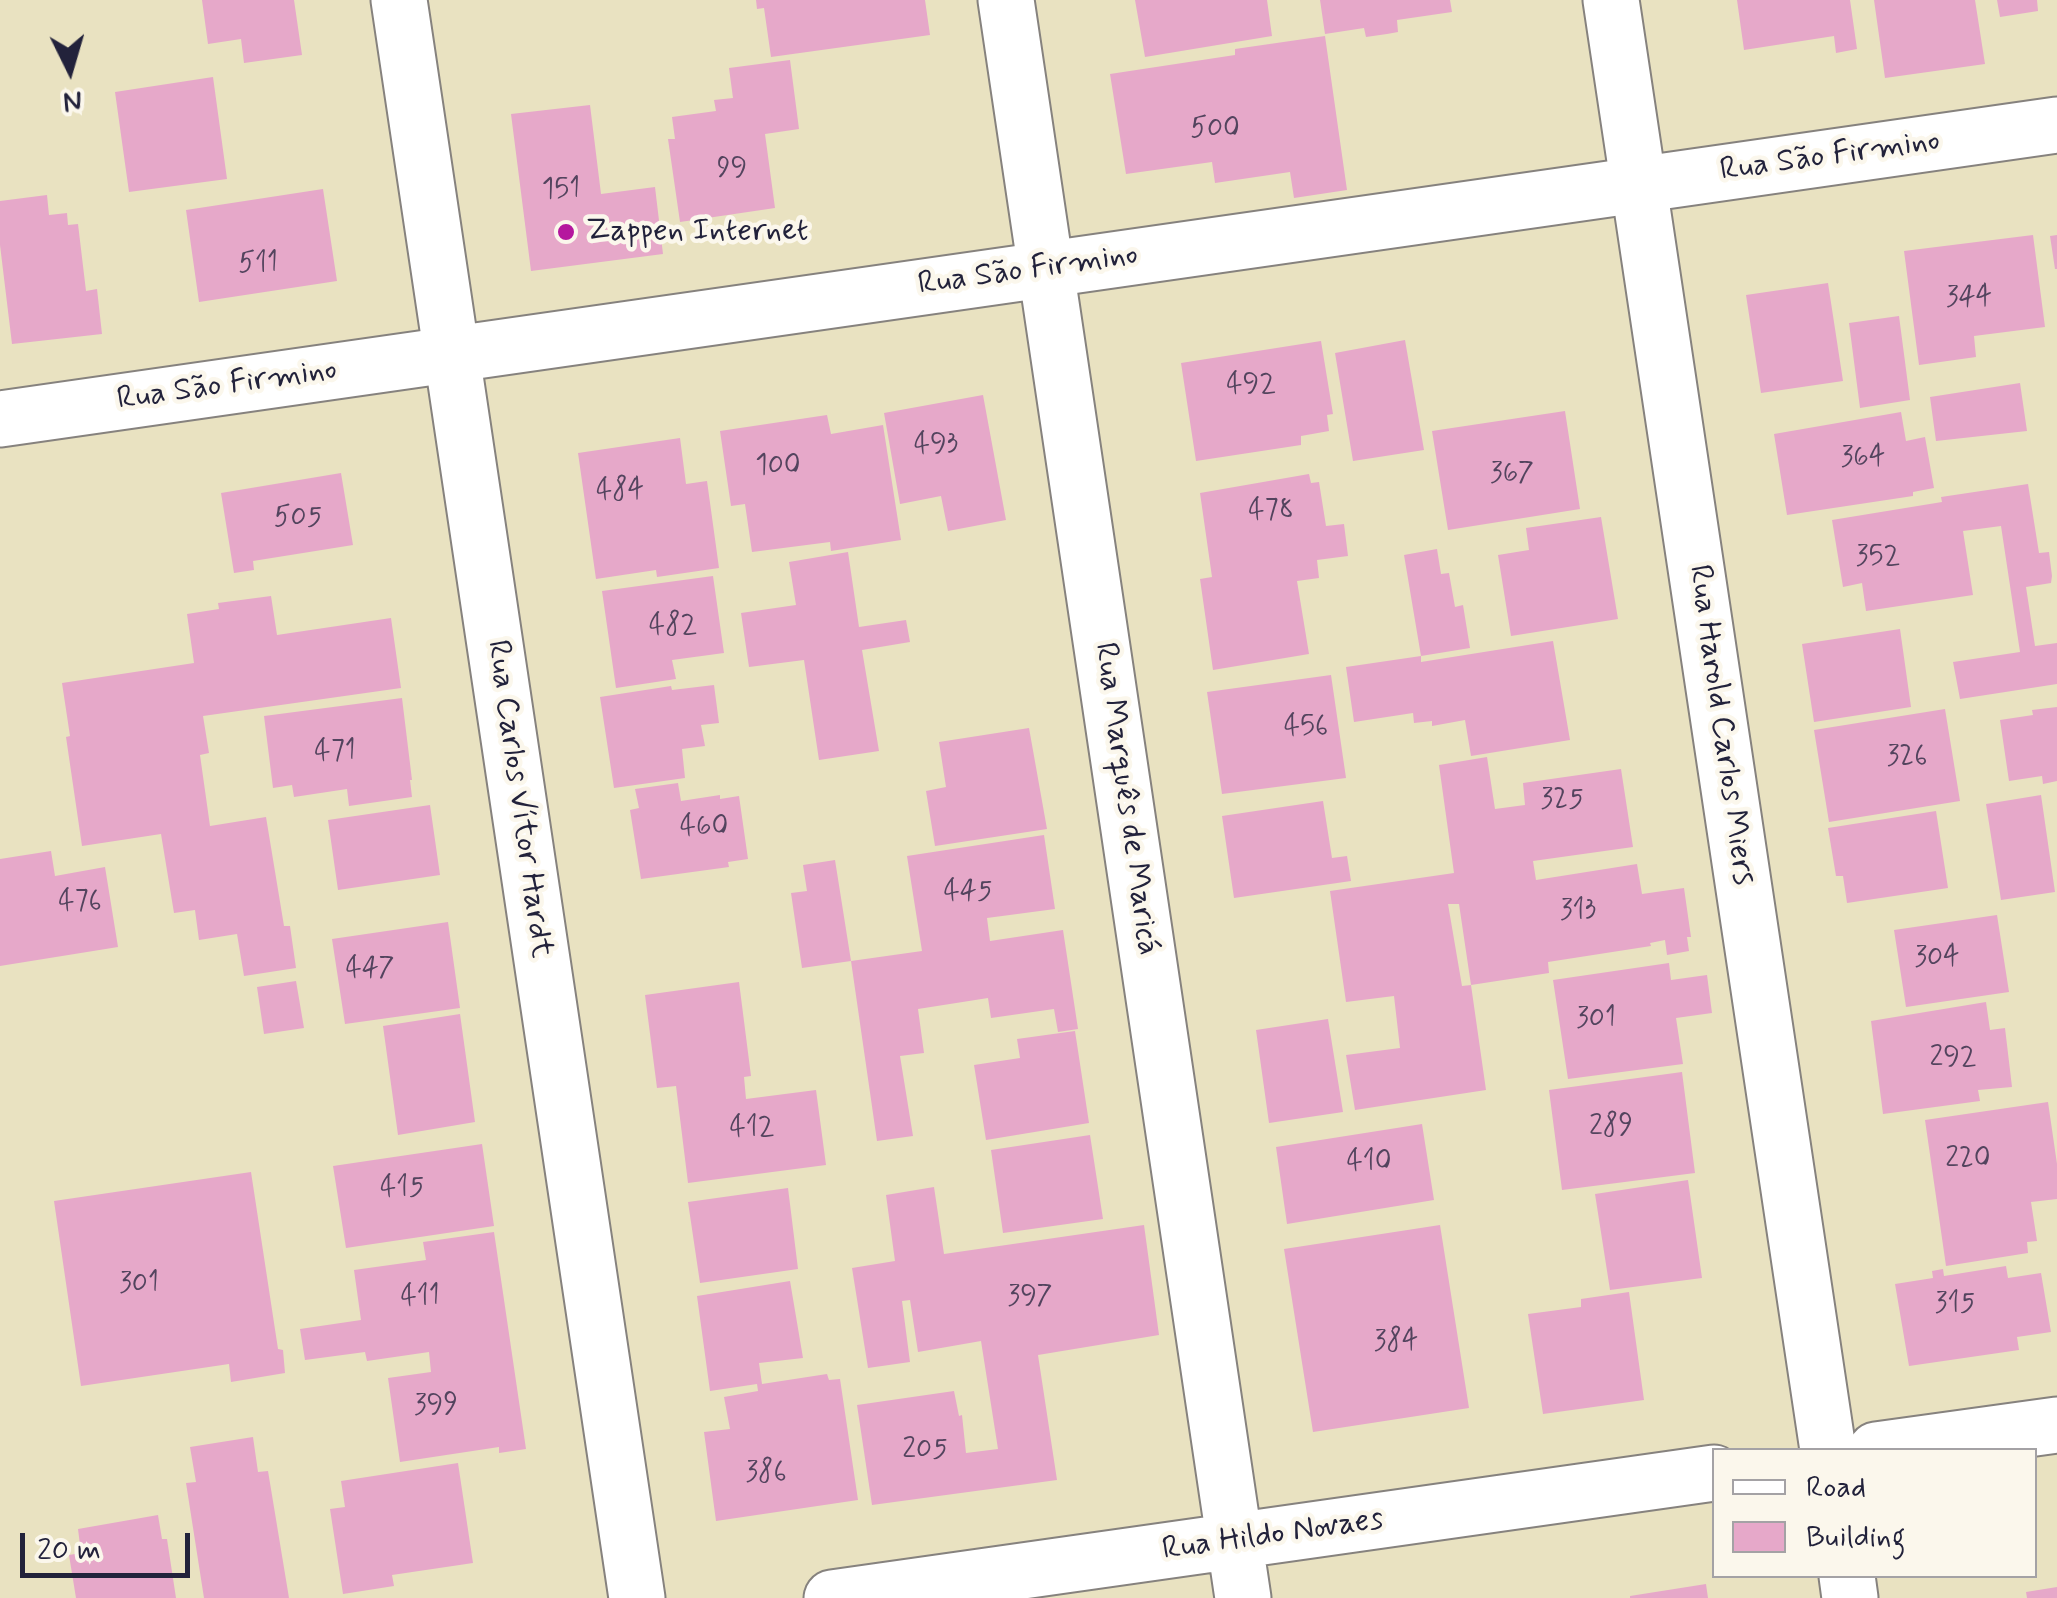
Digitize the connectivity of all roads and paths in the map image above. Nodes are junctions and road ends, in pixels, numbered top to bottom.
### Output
1 (398, 0) edge
2 (1006, 0) edge
3 (1612, 0) edge
4 (2057, 124) edge
5 (1639, 184) junction
6 (1046, 269) junction
7 (452, 354) junction
8 (0, 418) edge
9 (2057, 1425) edge
10 (1828, 1448) edge
11 (1890, 1448) edge
12 (1712, 1473) edge
13 (1234, 1541) junction
14 (637, 1598) edge
15 (832, 1598) edge
16 (1243, 1598) edge

1 - 7 street, Rua Carlos Vítor Hardt
2 - 6 street, Rua Marquês de Maricá
3 - 5 street, Rua Harold Carlos Miers
4 - 5 street, Rua São Firmino
5 - 6 street, Rua São Firmino
5 - 10 street, Rua Harold Carlos Miers
6 - 7 street, Rua São Firmino
6 - 13 street, Rua Marquês de Maricá
7 - 8 street, Rua São Firmino
7 - 14 street, Rua Carlos Vítor Hardt
9 - 11 street
12 - 13 street, Rua Hildo Novaes
13 - 15 street, Rua Hildo Novaes
13 - 16 street, Rua Marquês de Maricá

